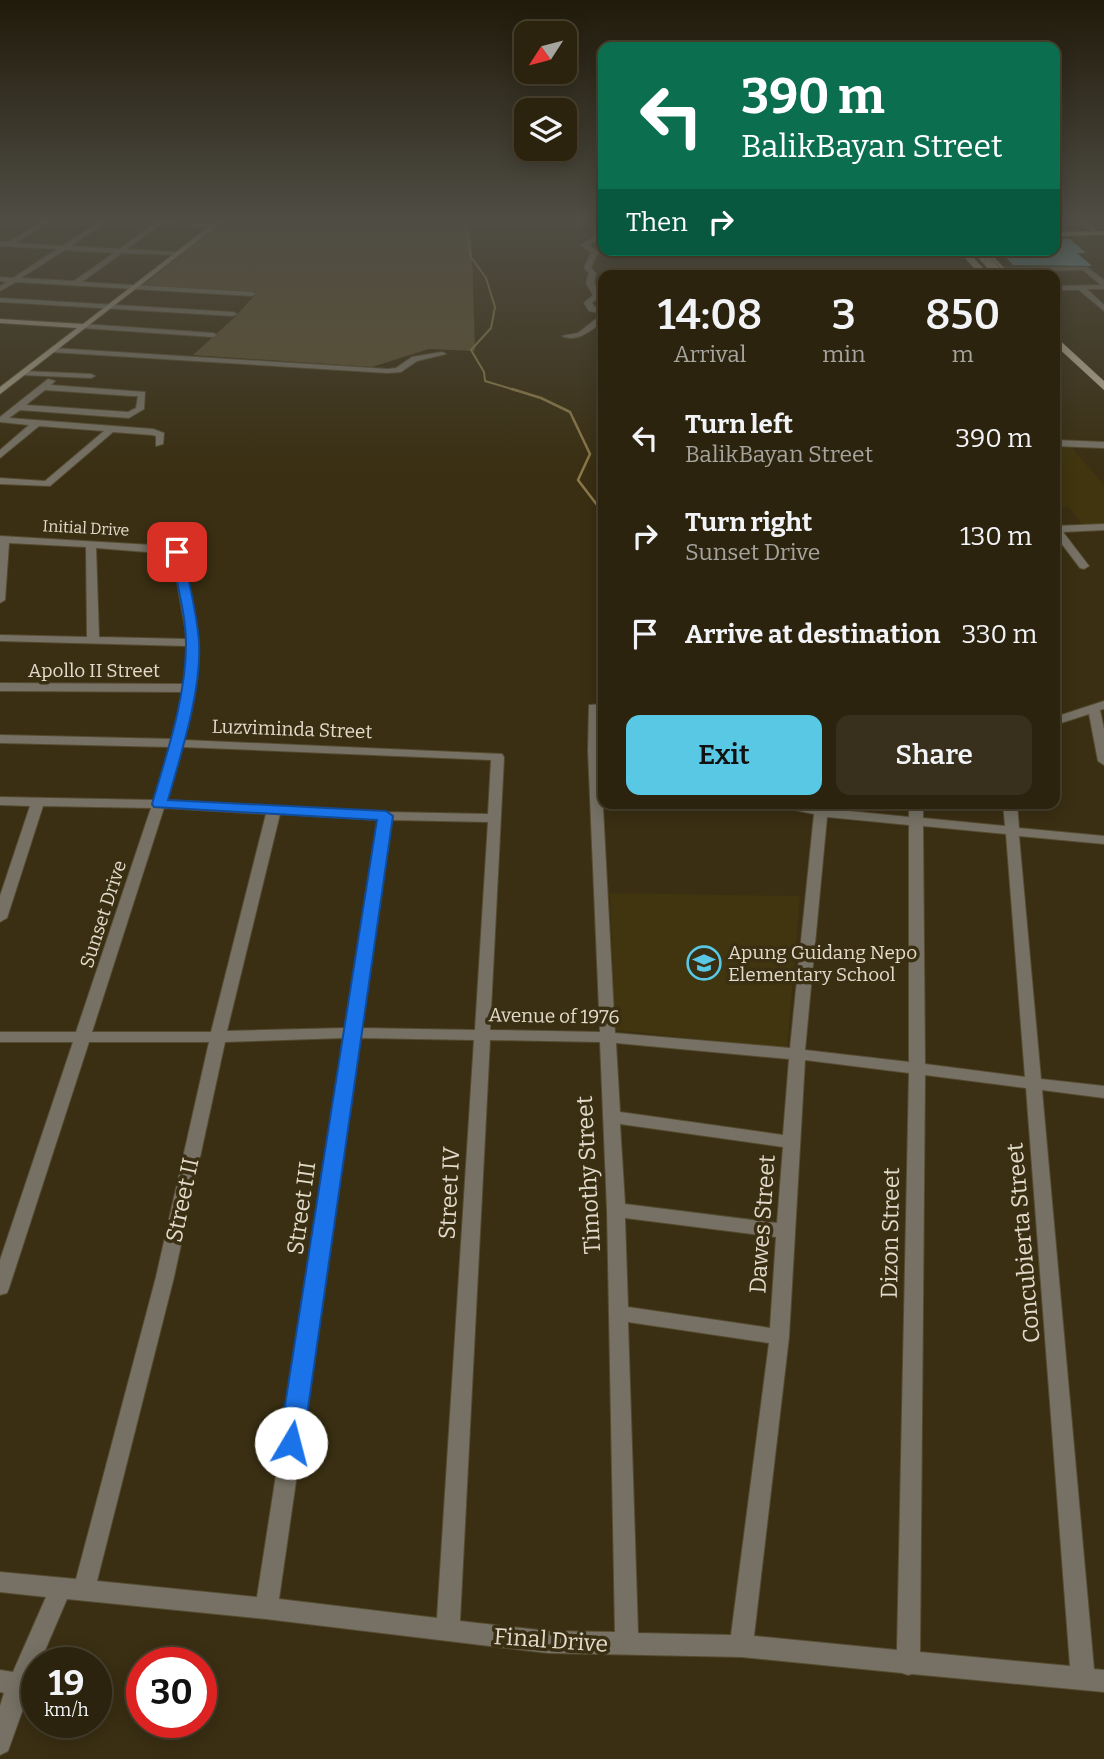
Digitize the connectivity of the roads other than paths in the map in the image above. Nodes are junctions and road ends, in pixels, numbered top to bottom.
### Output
1 (76, 304) edge
2 (113, 304) edge
3 (111, 306) junction
4 (233, 314) dead end
5 (598, 319) edge
6 (0, 321) edge
7 (84, 326) junction
8 (213, 335) dead end
9 (566, 337) dead end
10 (1060, 342) edge
11 (53, 350) junction
12 (442, 354) dead end
13 (24, 373) junction
14 (91, 376) dead end
15 (1099, 376) edge
16 (1104, 387) edge
17 (0, 391) edge
18 (18, 407) junction
19 (0, 420) edge
20 (37, 423) junction
21 (111, 429) junction
22 (1060, 443) edge
23 (159, 444) dead end
24 (1104, 445) edge
25 (0, 455) edge
26 (0, 481) edge
27 (1104, 527) edge
28 (1060, 529) edge
29 (1060, 534) edge
30 (2, 540) edge
31 (91, 544) junction
32 (169, 549) joint
33 (1084, 566) dead end
34 (0, 600) edge
35 (0, 638) edge
36 (93, 639) junction
37 (193, 643) junction
38 (0, 688) edge
39 (188, 688) junction
40 (1099, 707) edge
41 (598, 708) edge
42 (1060, 719) edge
43 (0, 739) edge
44 (177, 743) junction
45 (598, 749) edge
46 (498, 757) joint
47 (1104, 761) edge
48 (0, 801) edge
49 (38, 802) junction
50 (159, 804) junction
51 (601, 809) edge
52 (822, 809) edge
53 (846, 809) edge
54 (1011, 809) edge
55 (274, 810) junction
56 (916, 812) edge
57 (386, 816) junction
58 (494, 818) junction
59 (1014, 832) junction
60 (1104, 840) edge
61 (0, 919) edge
62 (352, 1033) junction
63 (483, 1036) junction
64 (0, 1037) edge
65 (84, 1037) junction
66 (218, 1037) junction
67 (606, 1037) junction
68 (797, 1054) junction
69 (917, 1069) junction
70 (1035, 1084) junction
71 (1104, 1092) edge
72 (610, 1117) junction
73 (792, 1142) junction
74 (616, 1210) junction
75 (787, 1231) junction
76 (0, 1288) edge
77 (618, 1313) junction
78 (779, 1337) junction
79 (0, 1582) edge
80 (84, 1589) junction
81 (60, 1590) junction
82 (266, 1608) junction
83 (448, 1631) junction
84 (627, 1645) junction
85 (741, 1646) junction
86 (908, 1664) junction
87 (1094, 1680) edge
88 (9, 1683) edge
89 (0, 1742) edge

1 - 3 street
2 - 3 street
3 - 4 street
3 - 7 street
5 - 9 street
6 - 7 street
7 - 8 street
7 - 11 street
10 - 15 main road
11 - 12 street
11 - 13 street
13 - 14 street
13 - 17 street
15 - 16 main road
18 - 18 street
18 - 19 street
19 - 20 street
20 - 21 street
20 - 25 street
21 - 23 street
21 - 26 street
22 - 24 street
27 - 28 street
29 - 33 street
30 - 31 street, Initial Drive
30 - 34 street
31 - 32 street, Initial Drive
31 - 36 street
32 - 37 street, Sunset Drive
35 - 36 street
36 - 37 street
37 - 39 street, Sunset Drive
38 - 39 street, Apollo II Street
39 - 44 street, Sunset Drive
40 - 42 street
40 - 47 street
41 - 45 street, Timothy Street
43 - 44 street, Luzviminda Street
44 - 46 street, Luzviminda Street
44 - 50 street, Sunset Drive
46 - 58 street, Street IV
48 - 49 street
49 - 50 street
49 - 61 street
50 - 55 street
50 - 65 street, Sunset Drive
51 - 67 street, Timothy Street
52 - 68 street, Dawes Street
53 - 56 street
54 - 59 street, Concubierta Street
55 - 57 street
55 - 66 street, Street II
56 - 59 street
56 - 69 street, Dizon Street
57 - 58 street
57 - 62 street, Street III
58 - 63 street, Street IV
59 - 60 street
59 - 70 street, Concubierta Street
62 - 63 street, Avenue of 1976
62 - 66 street, Avenue of 1976
62 - 82 street, Street III
63 - 67 street, Avenue of 1976
63 - 83 street, Street IV
64 - 65 street, Avenue of 1976
65 - 66 street, Avenue of 1976
65 - 76 street, Sunset Drive
66 - 80 street, Street II
67 - 68 street, Avenue of 1976
67 - 72 street, Timothy Street
68 - 69 street, Avenue of 1976
68 - 73 street, Dawes Street
69 - 70 street, Avenue of 1976
69 - 86 street, Dizon Street
70 - 71 street, Avenue of 1976
70 - 87 street, Concubierta Street
72 - 73 street
72 - 74 street, Timothy Street
73 - 75 street, Dawes Street
74 - 75 street
74 - 77 street, Timothy Street
75 - 78 street, Dawes Street
77 - 78 street
77 - 84 street, Timothy Street
78 - 85 street, Dawes Street
79 - 81 street, Final Drive
80 - 81 street, Final Drive
80 - 82 street, Final Drive
81 - 88 street
82 - 83 street, Final Drive
83 - 84 street, Final Drive
84 - 85 street, Final Drive
85 - 86 street, Final Drive
86 - 87 street, Final Drive
88 - 89 street

